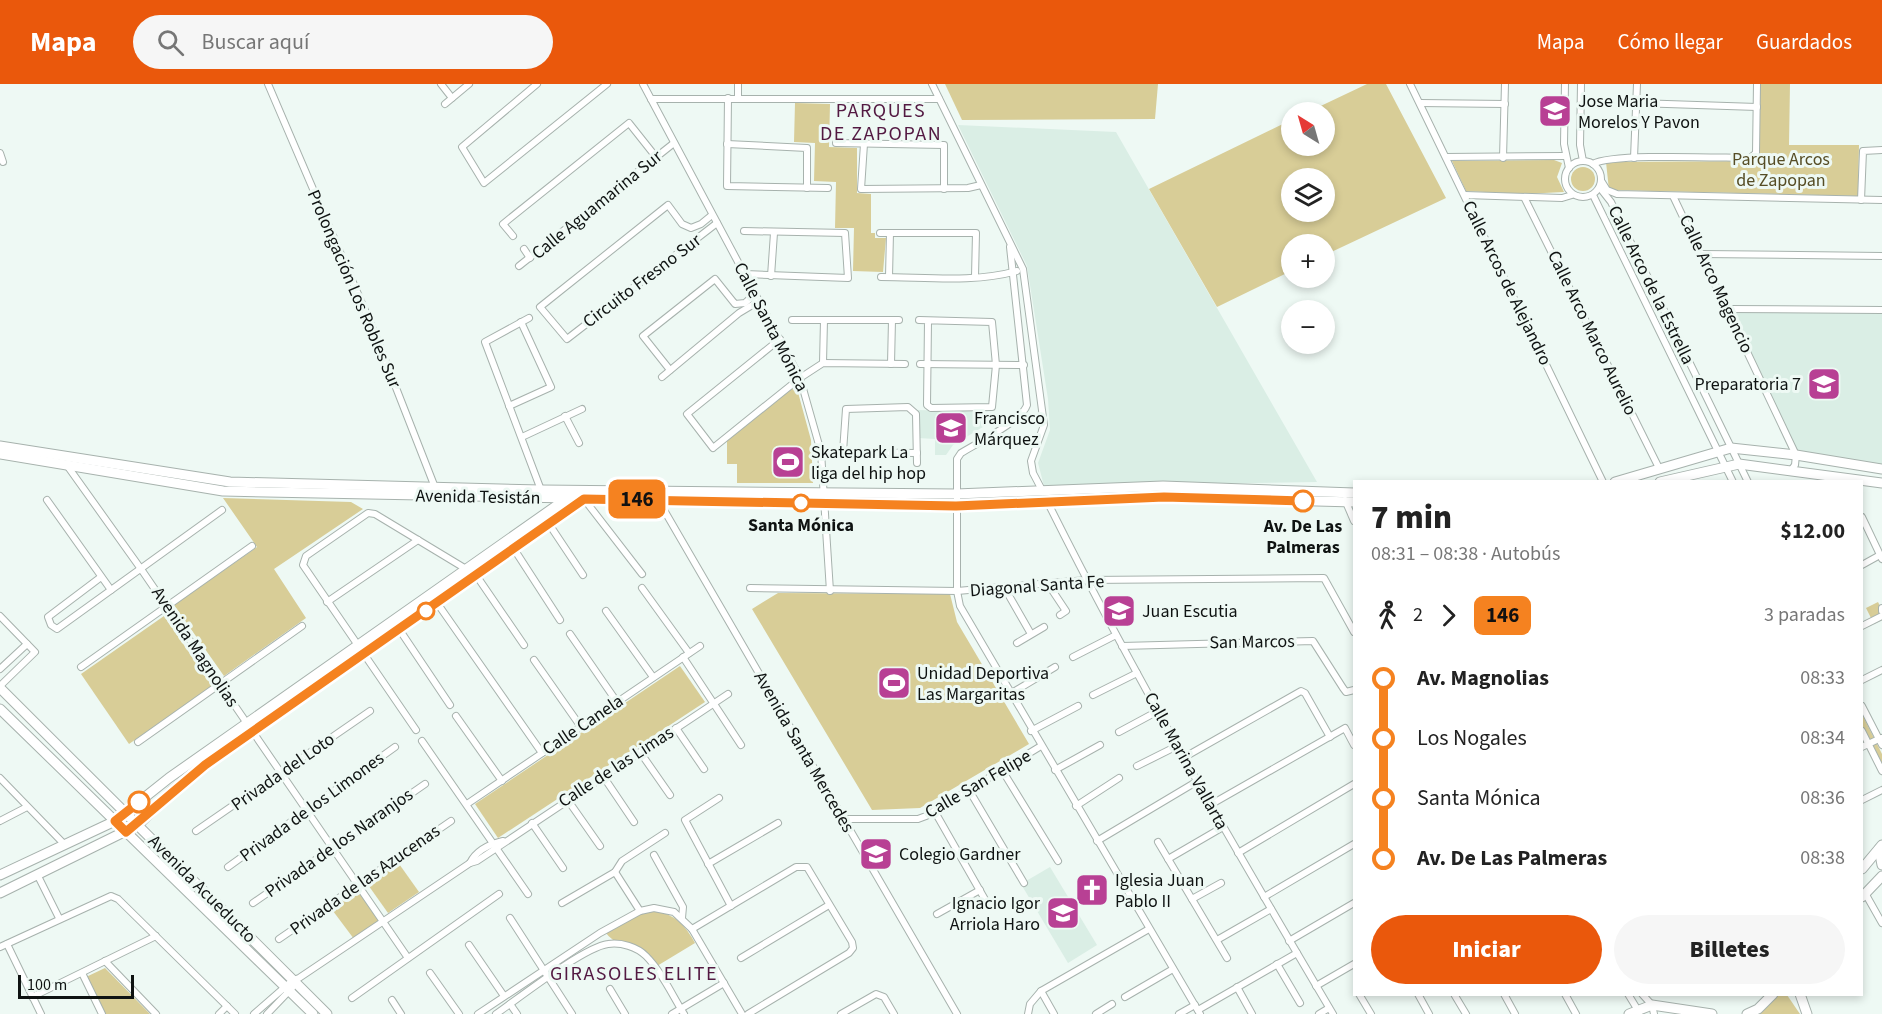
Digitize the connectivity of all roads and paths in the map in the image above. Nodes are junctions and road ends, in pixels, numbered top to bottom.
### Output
1 (268, 84) edge
2 (441, 84) edge
3 (469, 84) edge
4 (537, 84) edge
5 (607, 84) edge
6 (643, 84) edge
7 (738, 84) edge
8 (932, 84) edge
9 (1410, 84) edge
10 (1505, 84) edge
11 (1565, 84) edge
12 (1581, 84) edge
13 (1637, 84) edge
14 (1757, 84) edge
15 (738, 97) junction
16 (452, 98) junction
17 (728, 98) junction
18 (651, 99) junction
19 (939, 99) junction
20 (1637, 103) junction
21 (445, 104) dead end
22 (1420, 104) junction
23 (1504, 104) junction
24 (1757, 107) junction
25 (674, 143) junction
26 (836, 143) dead end
27 (727, 144) junction
28 (864, 144) junction
29 (1882, 150) edge
30 (0, 153) edge
31 (1446, 156) junction
32 (1565, 156) junction
33 (656, 157) junction
34 (1503, 158) junction
35 (1634, 158) junction
36 (1583, 161) junction
37 (3, 162) dead end
38 (1593, 164) junction
39 (1569, 168) junction
40 (981, 185) junction
41 (1601, 185) junction
42 (807, 188) junction
43 (828, 188) dead end
44 (944, 189) junction
45 (1465, 195) junction
46 (1572, 195) junction
47 (1593, 195) junction
48 (1524, 197) junction
49 (1674, 198) junction
50 (1862, 200) junction
51 (1882, 200) edge
52 (712, 214) junction
53 (717, 223) junction
54 (744, 231) dead end
55 (774, 232) junction
56 (880, 233) dead end
57 (890, 233) junction
58 (513, 236) dead end
59 (1009, 241) junction
60 (524, 249) dead end
61 (1702, 254) junction
62 (1882, 256) edge
63 (530, 258) junction
64 (519, 266) dead end
65 (1023, 269) junction
66 (1014, 272) junction
67 (745, 274) junction
68 (771, 276) junction
69 (881, 277) dead end
70 (889, 277) junction
71 (975, 277) junction
72 (755, 294) junction
73 (759, 301) junction
74 (1728, 309) junction
75 (1882, 310) edge
76 (529, 318) dead end
77 (792, 320) dead end
78 (824, 320) junction
79 (919, 320) dead end
80 (928, 321) junction
81 (520, 322) junction
82 (780, 339) junction
83 (823, 363) junction
84 (891, 364) junction
85 (905, 364) dead end
86 (924, 364) junction
87 (996, 365) junction
88 (1024, 365) junction
89 (670, 370) junction
90 (662, 377) dead end
91 (800, 378) junction
92 (1042, 404) junction
93 (1027, 405) junction
94 (509, 406) junction
95 (582, 409) dead end
96 (565, 416) junction
97 (522, 437) junction
98 (579, 443) dead end
99 (0, 446) edge
100 (1731, 448) junction
101 (1718, 451) junction
102 (821, 452) junction
103 (843, 452) junction
104 (917, 453) junction
105 (0, 454) edge
106 (1796, 455) junction
107 (63, 460) junction
108 (917, 463) dead end
109 (1738, 464) junction
110 (1725, 466) junction
111 (1659, 468) junction
112 (1882, 469) edge
113 (1792, 470) junction
114 (1602, 480) edge
115 (1621, 480) edge
116 (1676, 480) edge
117 (1732, 480) edge
118 (1747, 480) edge
119 (1844, 480) edge
120 (1863, 482) edge
121 (1882, 483) edge
122 (652, 489) junction
123 (540, 490) junction
124 (1042, 490) junction
125 (437, 491) junction
126 (824, 492) junction
127 (582, 494) junction
128 (956, 494) junction
129 (1352, 498) edge
130 (566, 499) junction
131 (657, 499) junction
132 (47, 501) dead end
133 (1048, 502) junction
134 (825, 504) junction
135 (956, 506) junction
136 (222, 510) dead end
137 (1863, 519) edge
138 (549, 524) junction
139 (418, 540) junction
140 (252, 546) dead end
141 (514, 549) junction
142 (1881, 557) edge
143 (1863, 564) edge
144 (141, 568) junction
145 (466, 570) junction
146 (642, 574) dead end
147 (476, 575) junction
148 (583, 575) dead end
149 (101, 578) junction
150 (1087, 580) junction
151 (1048, 584) junction
152 (1004, 587) junction
153 (642, 588) dead end
154 (750, 588) dead end
155 (111, 590) junction
156 (830, 591) junction
157 (957, 591) junction
158 (431, 594) junction
159 (327, 602) junction
160 (437, 603) junction
161 (168, 607) junction
162 (606, 611) dead end
163 (1060, 615) dead end
164 (0, 616) edge
165 (1882, 616) edge
166 (560, 620) dead end
167 (302, 626) dead end
168 (1863, 626) edge
169 (1044, 627) dead end
170 (399, 629) junction
171 (1353, 630) edge
172 (570, 634) dead end
173 (1031, 634) junction
174 (1116, 635) junction
175 (1017, 643) dead end
176 (27, 644) junction
177 (524, 645) dead end
178 (357, 646) junction
179 (700, 646) dead end
180 (1122, 646) junction
181 (363, 655) junction
182 (686, 655) junction
183 (1073, 657) dead end
184 (534, 660) dead end
185 (81, 667) dead end
186 (1055, 667) dead end
187 (0, 669) edge
188 (1882, 670) edge
189 (1137, 673) junction
190 (653, 677) junction
191 (1863, 680) edge
192 (220, 684) junction
193 (0, 687) edge
194 (1353, 690) edge
195 (729, 693) dead end
196 (1010, 694) junction
197 (1093, 695) dead end
198 (617, 702) junction
199 (713, 704) junction
200 (450, 705) dead end
201 (1078, 706) dead end
202 (1863, 708) edge
203 (0, 709) edge
204 (370, 711) dead end
205 (1158, 711) junction
206 (456, 716) dead end
207 (581, 727) junction
208 (250, 728) junction
209 (676, 728) junction
210 (416, 730) dead end
211 (1031, 731) junction
212 (1119, 732) dead end
213 (1329, 737) junction
214 (1881, 740) edge
215 (422, 741) dead end
216 (138, 742) dead end
217 (1353, 743) edge
218 (741, 745) dead end
219 (1100, 745) dead end
220 (1177, 746) junction
221 (1865, 746) edge
222 (395, 747) dead end
223 (1041, 747) junction
224 (640, 752) junction
225 (542, 753) junction
226 (1183, 758) junction
227 (202, 761) junction
228 (1137, 766) dead end
229 (705, 769) dead end
230 (1002, 770) junction
231 (1055, 770) junction
232 (1882, 771) edge
233 (281, 773) junction
234 (603, 776) junction
235 (0, 778) edge
236 (1119, 778) dead end
237 (502, 781) junction
238 (1196, 782) junction
239 (425, 784) dead end
240 (1353, 785) edge
241 (153, 790) junction
242 (969, 790) junction
243 (1882, 790) edge
244 (669, 795) dead end
245 (719, 798) dead end
246 (567, 799) junction
247 (162, 800) junction
248 (1863, 800) edge
249 (467, 804) junction
250 (1210, 805) junction
251 (1076, 806) junction
252 (27, 807) junction
253 (307, 811) junction
254 (935, 812) junction
255 (126, 814) junction
256 (842, 819) junction
257 (451, 820) dead end
258 (0, 821) edge
259 (115, 821) junction
260 (634, 822) dead end
261 (532, 823) junction
262 (778, 823) dead end
263 (138, 825) junction
264 (1223, 827) junction
265 (196, 831) dead end
266 (126, 832) junction
267 (665, 833) dead end
268 (1097, 842) junction
269 (1158, 842) dead end
270 (65, 845) junction
271 (1353, 845) edge
272 (495, 846) junction
273 (600, 846) dead end
274 (1881, 847) edge
275 (332, 848) junction
276 (1238, 853) junction
277 (654, 855) dead end
278 (1168, 859) junction
279 (1058, 861) dead end
280 (708, 864) junction
281 (1882, 865) edge
282 (228, 867) dead end
283 (563, 868) dead end
284 (1863, 868) edge
285 (615, 872) junction
286 (0, 875) edge
287 (38, 876) junction
288 (1882, 876) edge
289 (1024, 883) dead end
290 (1221, 883) dead end
291 (358, 885) junction
292 (980, 890) junction
293 (0, 893) edge
294 (499, 894) dead end
295 (528, 894) dead end
296 (1863, 895) edge
297 (1264, 897) junction
298 (1192, 900) junction
299 (253, 903) dead end
300 (562, 903) dead end
301 (987, 903) dead end
302 (1353, 904) edge
303 (829, 905) junction
304 (731, 906) junction
305 (1271, 909) junction
306 (640, 910) junction
307 (938, 914) dead end
308 (59, 918) junction
309 (510, 918) dead end
310 (682, 918) junction
311 (383, 922) junction
312 (1882, 923) edge
313 (692, 929) junction
314 (1149, 929) junction
315 (156, 936) junction
316 (279, 939) dead end
317 (1217, 940) junction
318 (1289, 940) junction
319 (3, 945) edge
320 (469, 945) dead end
321 (1297, 953) junction
322 (408, 958) junction
323 (741, 958) dead end
324 (1227, 958) dead end
325 (105, 961) junction
326 (1277, 964) junction
327 (1353, 965) edge
328 (543, 969) junction
329 (1173, 969) junction
330 (82, 973) junction
331 (430, 973) dead end
332 (548, 978) junction
333 (296, 980) junction
334 (724, 983) junction
335 (1316, 986) junction
336 (1238, 987) junction
337 (287, 989) junction
338 (610, 989) dead end
339 (1041, 991) junction
340 (504, 996) junction
341 (1360, 996) edge
342 (1419, 996) edge
343 (1455, 996) edge
344 (1505, 996) edge
345 (1566, 996) edge
346 (1629, 996) edge
347 (1643, 996) edge
348 (1767, 996) edge
349 (32, 997) junction
350 (1125, 997) dead end
351 (352, 998) dead end
352 (1800, 999) edge
353 (392, 1000) dead end
354 (1300, 1003) dead end
355 (510, 1004) junction
356 (1112, 1004) dead end
357 (226, 1006) junction
358 (1197, 1010) edge
359 (1653, 1010) edge
360 (1331, 1011) edge
361 (1758, 1011) edge
362 (682, 1012) edge
363 (1635, 1013) edge
364 (41, 1014) edge
365 (102, 1014) edge
366 (156, 1014) edge
367 (219, 1014) edge
368 (236, 1014) edge
369 (254, 1014) edge
370 (267, 1014) edge
371 (313, 1014) edge
372 (327, 1014) edge
373 (401, 1014) edge
374 (459, 1014) edge
375 (478, 1014) edge
376 (496, 1014) edge
377 (517, 1014) edge
378 (572, 1014) edge
379 (625, 1014) edge
380 (672, 1014) edge
381 (742, 1014) edge
382 (748, 1014) edge
383 (843, 1014) edge
384 (894, 1014) edge
385 (957, 1014) edge
386 (1028, 1014) edge
387 (1054, 1014) edge
388 (1096, 1014) edge
389 (1179, 1014) edge
390 (1252, 1014) edge
391 (1319, 1014) edge
392 (1371, 1014) edge
393 (1429, 1014) edge
394 (1466, 1014) edge
395 (1515, 1014) edge
396 (1576, 1014) edge
397 (1712, 1014) edge
398 (1747, 1014) edge
399 (1807, 1014) edge

1 - 125 street, Prolongación Los Robles Sur
2 - 16 street
3 - 16 street
4 - 5 street
6 - 18 street, Calle Santa Mónica
7 - 15 street
8 - 19 street, Calle Marina Vallarta
9 - 22 street, Calle Arcos de Alejandro
10 - 23 street
11 - 32 street
12 - 36 street
13 - 20 street
14 - 24 street
15 - 17 street
15 - 19 street
16 - 21 street
17 - 18 street
17 - 27 street
18 - 25 street, Calle Santa Mónica
19 - 40 street, Calle Marina Vallarta
20 - 24 street
20 - 35 street
22 - 23 street
22 - 31 street, Calle Arcos de Alejandro
23 - 34 street
24 - 35 street
25 - 33 street, Calle Aguamarina Sur
25 - 52 street, Calle Santa Mónica
26 - 28 street
27 - 42 street
27 - 42 street
28 - 44 street
28 - 44 street
29 - 50 street
30 - 37 street
31 - 34 street
31 - 45 street, Calle Arcos de Alejandro
32 - 34 street
32 - 39 street
33 - 58 street
33 - 63 street, Calle Aguamarina Sur
35 - 38 street
36 - 38 street
36 - 39 street
38 - 41 street
39 - 46 street
40 - 44 street
40 - 59 street, Calle Marina Vallarta
41 - 47 street
41 - 49 street
41 - 100 street, Calle Arco de la Estrella
42 - 43 street
45 - 48 street
45 - 114 street, Calle Arcos de Alejandro
46 - 47 street
46 - 48 street
47 - 101 street, Calle Arco de la Estrella
48 - 111 street, Calle Arco Marco Aurelio
49 - 50 street
49 - 61 street, Calle Arco Magencio
50 - 51 street
52 - 53 street, Calle Santa Mónica
52 - 53 street, Circuito Fresno Sur
53 - 67 street, Calle Santa Mónica
54 - 55 street
55 - 68 street
55 - 68 street
56 - 57 street
57 - 70 street
57 - 71 street
59 - 65 street, Calle Marina Vallarta
59 - 66 street
60 - 63 street
61 - 62 street
61 - 74 street, Calle Arco Magencio
63 - 64 street, Calle Aguamarina Sur
65 - 66 street
65 - 92 street, Calle Marina Vallarta
66 - 71 street
66 - 88 street
67 - 68 street
67 - 72 street, Calle Santa Mónica
69 - 70 street
70 - 71 street
72 - 73 street, Calle Santa Mónica
72 - 89 street
73 - 82 street, Calle Santa Mónica
73 - 89 street
74 - 75 street
74 - 106 street, Calle Arco Magencio
76 - 81 street
77 - 78 street
78 - 83 street
78 - 84 street
79 - 80 street
80 - 86 street
80 - 87 street
81 - 94 street
81 - 94 street
82 - 91 street, Calle Santa Mónica
82 - 91 street
83 - 84 street
83 - 91 street
84 - 85 street
86 - 87 street
86 - 87 street
87 - 88 street
88 - 93 street
89 - 90 street
91 - 102 street, Calle Santa Mónica
92 - 93 street
92 - 124 street, Calle Marina Vallarta
93 - 128 street
94 - 97 street
95 - 96 street
96 - 97 street
96 - 98 street
97 - 123 street
99 - 107 street, Avenida Tesistán
100 - 101 street
100 - 106 street
100 - 109 street, Calle Arco de la Estrella
101 - 110 street, Calle Arco de la Estrella
101 - 111 street
102 - 103 street
102 - 126 street, Calle Santa Mónica
103 - 104 street
103 - 104 street
104 - 108 street
105 - 107 street, Avenida Tesistán
106 - 112 street
106 - 113 street
107 - 125 street, Avenida Tesistán
107 - 144 street, Avenida Magnolias
109 - 110 street
109 - 113 street
109 - 118 street, Calle Arco de la Estrella
110 - 116 street
110 - 117 street, Calle Arco de la Estrella
111 - 115 street
113 - 119 street
120 - 121 street
122 - 126 street
122 - 127 street
122 - 131 street, Avenida Santa Mercedes
123 - 125 street, Avenida Tesistán
123 - 127 street, Avenida Tesistán
124 - 128 street
124 - 129 street
124 - 133 street, Calle Marina Vallarta
125 - 130 street, Avenida Tesistán
126 - 128 street
126 - 134 street, Calle Santa Mónica
127 - 130 street, Avenida Tesistán
127 - 131 street, Avenida Tesistán
127 - 138 street
127 - 146 street
128 - 135 street
129 - 133 street, Avenida Tesistán
130 - 145 street
131 - 134 street, Avenida Tesistán
131 - 256 street, Avenida Santa Mercedes
132 - 149 street
133 - 135 street, Avenida Tesistán
133 - 150 street, Calle Marina Vallarta
134 - 135 street, Avenida Tesistán
134 - 156 street, Calle Santa Mónica
135 - 157 street
136 - 144 street
137 - 142 street
138 - 141 street
138 - 148 street
139 - 145 street
139 - 159 street
139 - 159 street
140 - 161 street
141 - 147 street
141 - 166 street
142 - 143 street
144 - 155 street
144 - 161 street, Avenida Magnolias
145 - 147 street
145 - 158 street
147 - 160 street
147 - 177 street
149 - 155 street
149 - 155 street
150 - 151 street, Diagonal Santa Fe
150 - 171 street, Diagonal Santa Fe
150 - 174 street, Calle Marina Vallarta
151 - 152 street, Diagonal Santa Fe
151 - 163 street
152 - 157 street, Diagonal Santa Fe
152 - 173 street
153 - 182 street
154 - 156 street, Diagonal Santa Fe
156 - 157 street, Diagonal Santa Fe
157 - 196 street
158 - 160 street
158 - 178 street
159 - 178 street
160 - 170 street
160 - 225 street
161 - 185 street
161 - 192 street, Avenida Magnolias
162 - 190 street
164 - 176 street
165 - 168 street
167 - 192 street
169 - 173 street
170 - 181 street
170 - 200 street
172 - 198 street
173 - 175 street
174 - 180 street, Calle Marina Vallarta
174 - 183 street
176 - 187 street
176 - 193 street
178 - 181 street
178 - 208 street
179 - 182 street, Calle Canela
180 - 189 street, Calle Marina Vallarta
180 - 194 street, San Marcos
181 - 208 street
181 - 210 street
182 - 190 street, Calle Canela
182 - 199 street
184 - 207 street
186 - 196 street
188 - 191 street
189 - 197 street
189 - 205 street, Calle Marina Vallarta
190 - 198 street, Calle Canela
192 - 208 street, Avenida Magnolias
192 - 216 street
193 - 255 street, Avenida Acueducto
195 - 199 street, Calle de las Limas
196 - 211 street
198 - 207 street, Calle Canela
199 - 209 street, Calle de las Limas
199 - 218 street
201 - 211 street
202 - 214 street
203 - 259 street, Avenida Acueducto
204 - 233 street, Privada del Loto
205 - 212 street
205 - 220 street, Calle Marina Vallarta
206 - 237 street
207 - 225 street, Calle Canela
208 - 227 street
208 - 233 street, Avenida Magnolias
209 - 224 street, Calle de las Limas
209 - 229 street
211 - 223 street
213 - 217 street
213 - 226 street
213 - 250 street
214 - 221 street
215 - 249 street
219 - 231 street
220 - 226 street, Calle Marina Vallarta
220 - 228 street
221 - 232 street
222 - 253 street, Privada de los Limones
223 - 230 street, Calle San Felipe
223 - 231 street
224 - 234 street, Calle de las Limas
224 - 244 street
225 - 237 street, Calle Canela
226 - 238 street, Calle Marina Vallarta
227 - 241 street
227 - 247 street
230 - 242 street, Calle San Felipe
230 - 279 street
231 - 251 street
233 - 253 street, Avenida Magnolias
233 - 265 street, Privada del Loto
234 - 246 street, Calle de las Limas
234 - 260 street
235 - 252 street
236 - 251 street
237 - 249 street, Calle Canela
238 - 250 street, Calle Marina Vallarta
238 - 268 street
239 - 275 street, Privada de los Naranjos
240 - 276 street
241 - 247 street
241 - 255 street
242 - 254 street, Calle San Felipe
242 - 289 street
243 - 248 street
245 - 280 street
246 - 261 street, Calle de las Limas
246 - 273 street
247 - 263 street
249 - 272 street
250 - 264 street, Calle Marina Vallarta
251 - 268 street
252 - 258 street
252 - 270 street
253 - 275 street, Avenida Magnolias
253 - 282 street, Privada de los Limones
254 - 256 street, Calle San Felipe
254 - 292 street
255 - 259 street
255 - 263 street, Avenida Acueducto
256 - 385 street, Avenida Santa Mercedes
257 - 291 street, Privada de las Azucenas
259 - 266 street, Avenida Acueducto
259 - 270 street
261 - 272 street, Calle de las Limas
261 - 283 street
262 - 280 street
263 - 266 street
263 - 333 street, Avenida Acueducto
264 - 276 street, Calle Marina Vallarta
264 - 278 street
266 - 287 street
266 - 337 street, Avenida Acueducto
267 - 285 street
268 - 314 street
269 - 278 street
270 - 286 street
271 - 297 street
272 - 295 street
272 - 311 street, Calle de las Limas
274 - 281 street
274 - 284 street
275 - 291 street, Avenida Magnolias
275 - 299 street, Privada de los Naranjos
276 - 297 street, Calle Marina Vallarta
277 - 310 street
278 - 298 street
280 - 304 street
285 - 300 street
285 - 306 street
287 - 293 street
287 - 308 street
288 - 296 street
290 - 298 street
291 - 311 street, Avenida Magnolias
291 - 316 street, Privada de las Azucenas
292 - 301 street
292 - 307 street
294 - 322 street
296 - 312 street
297 - 305 street, Calle Marina Vallarta
298 - 317 street
302 - 318 street
303 - 304 street
303 - 323 street
303 - 382 street
304 - 313 street
305 - 317 street
305 - 318 street, Calle Marina Vallarta
306 - 310 street
306 - 328 street
308 - 315 street
308 - 319 street
309 - 328 street
310 - 313 street
311 - 322 street, Avenida Magnolias
311 - 333 street, Calle de las Limas
313 - 334 street
314 - 329 street
314 - 339 street
315 - 325 street
315 - 357 street
317 - 324 street
318 - 321 street, Calle Marina Vallarta
319 - 349 street
320 - 340 street
321 - 326 street
321 - 335 street, Calle Marina Vallarta
322 - 351 street
325 - 330 street
325 - 366 street
326 - 336 street
326 - 354 street
327 - 335 street
328 - 332 street
328 - 340 street
329 - 350 street
329 - 358 street
330 - 349 street
330 - 365 street
331 - 374 street
332 - 355 street
332 - 362 street
332 - 378 street
333 - 337 street, Calle de las Limas
333 - 372 street, Avenida Acueducto
334 - 362 street
334 - 381 street
335 - 360 street, Calle Marina Vallarta
336 - 358 street
336 - 390 street
337 - 369 street
337 - 370 street
337 - 371 street, Avenida Acueducto
338 - 379 street
339 - 386 street
339 - 387 street
340 - 375 street
341 - 392 street
342 - 393 street
343 - 394 street
344 - 395 street
345 - 396 street
346 - 363 street
347 - 359 street
348 - 361 street
349 - 364 street
352 - 399 street
353 - 373 street
355 - 376 street
355 - 377 street
356 - 388 street
357 - 367 street
357 - 368 street
358 - 389 street
359 - 363 street
359 - 397 street
360 - 391 street
361 - 398 street
362 - 380 street
383 - 384 street

